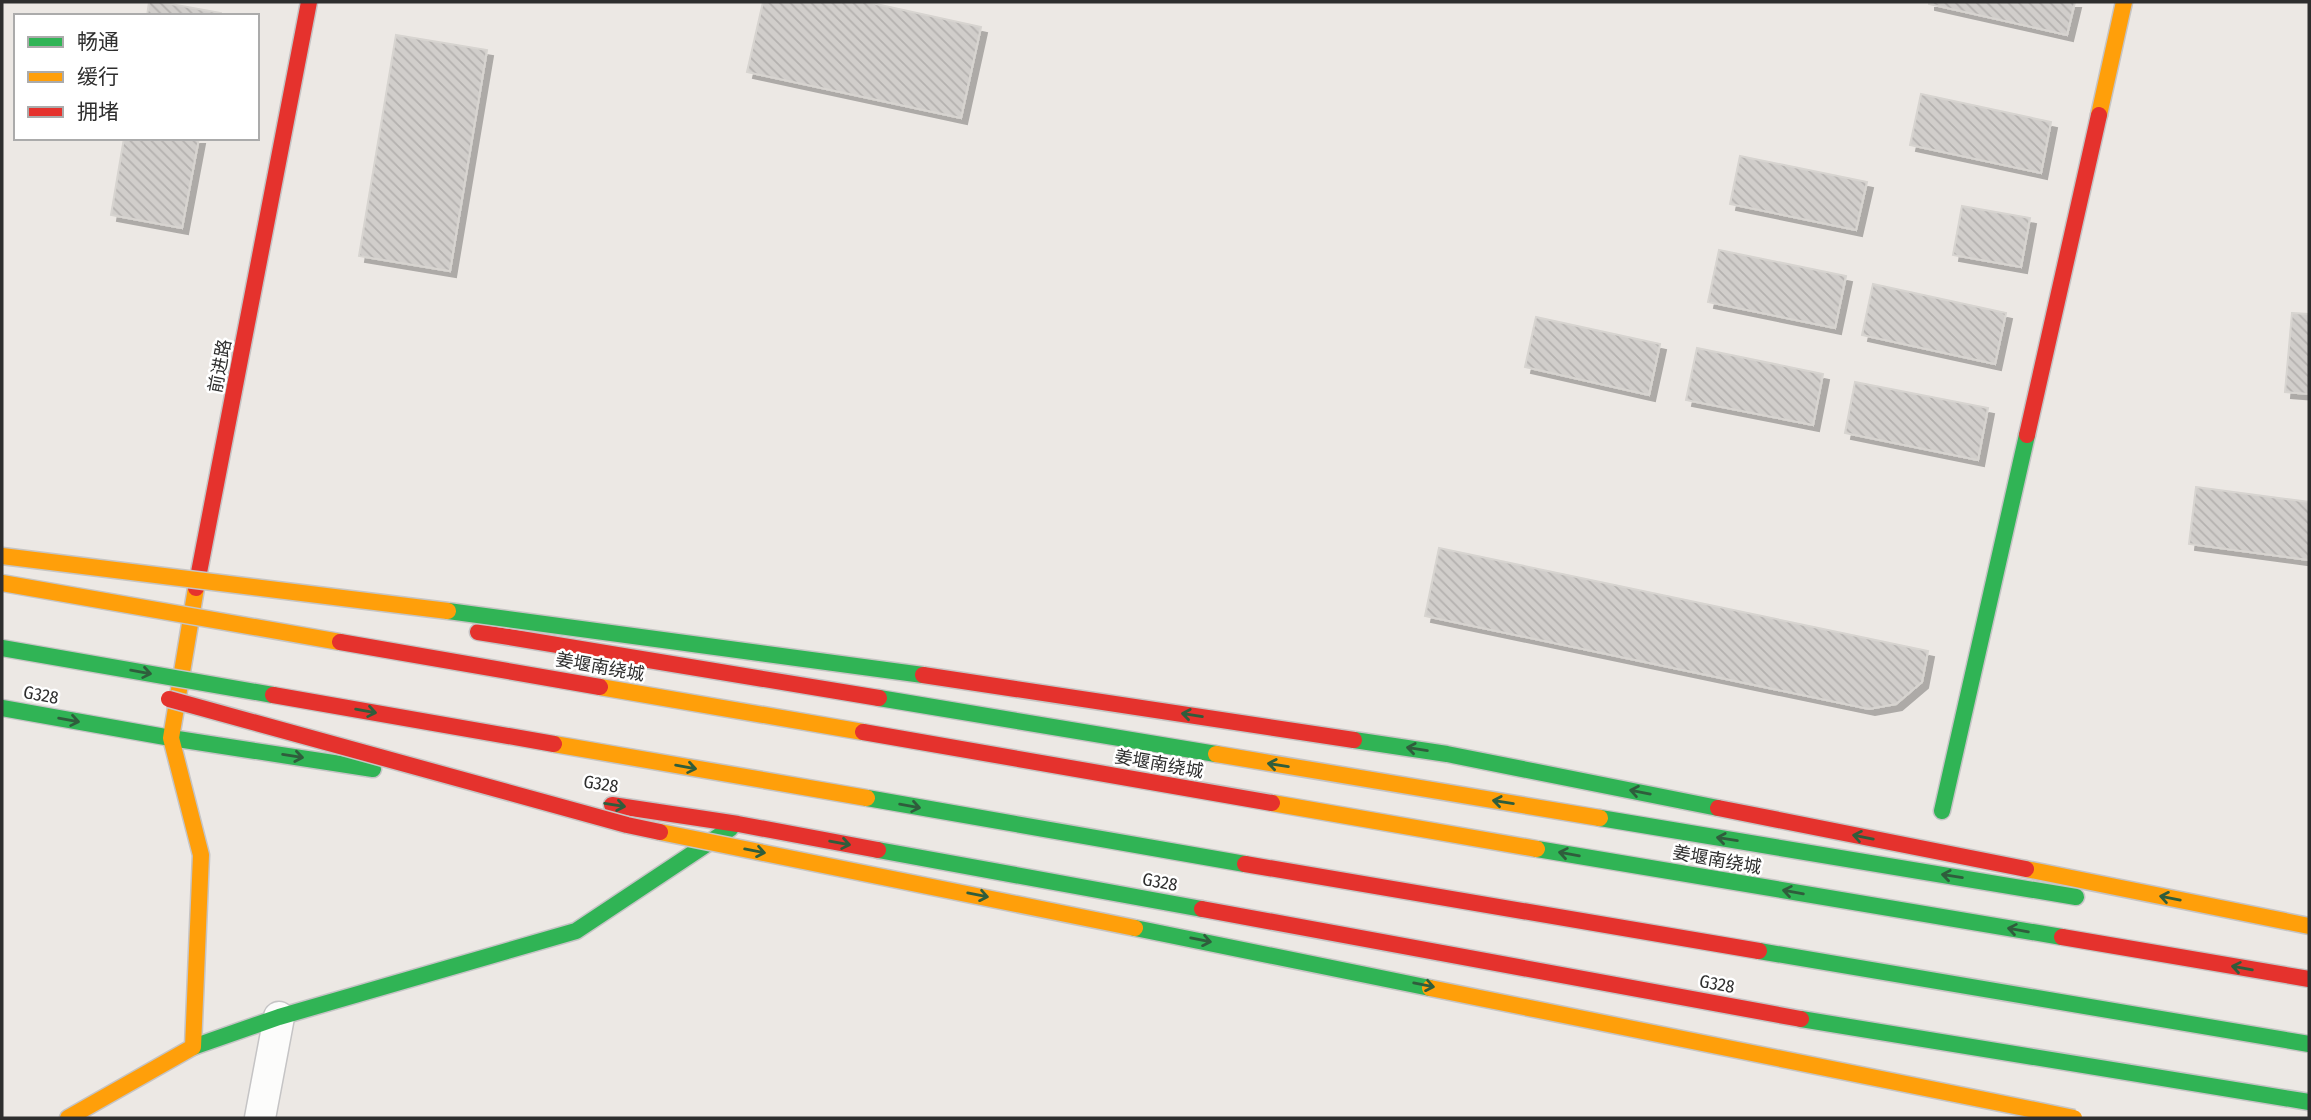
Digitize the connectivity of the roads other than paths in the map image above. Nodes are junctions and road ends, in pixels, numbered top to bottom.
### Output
1 (309, 2) edge
2 (2124, 2) edge
3 (2, 554) edge
4 (2, 583) edge
5 (197, 585) junction
6 (2, 648) edge
7 (2, 654) edge
8 (108, 683) dead end
9 (148, 694) dead end
10 (2, 708) edge
11 (171, 738) junction
12 (1942, 811) dead end
13 (738, 824) junction
14 (2091, 899) dead end
15 (2118, 904) dead end
16 (2309, 926) edge
17 (2309, 935) edge
18 (2309, 979) edge
19 (279, 1017) junction
20 (2309, 1044) edge
21 (193, 1046) junction
22 (2309, 1102) edge
23 (68, 1118) edge
24 (260, 1118) edge
25 (2074, 1118) edge

1 - 5 main road, 前进路
2 - 12 main road
3 - 5 main road
16 -> 3 main road, bridge
18 -> 4 main road, 姜堰南绕城, bridge
5 - 11 main road, 前进路
14 -> 5 main road
6 -> 20 main road, bridge
7 - 8 main road
9 -> 25 main road, bridge
10 -> 11 main road, G328 / G328
11 -> 13 main road, G328 / G328
11 - 21 main road
13 - 19 main road
13 -> 22 main road, G328 / G328
15 - 17 main road
19 - 21 main road
19 - 24 street
21 - 23 main road

